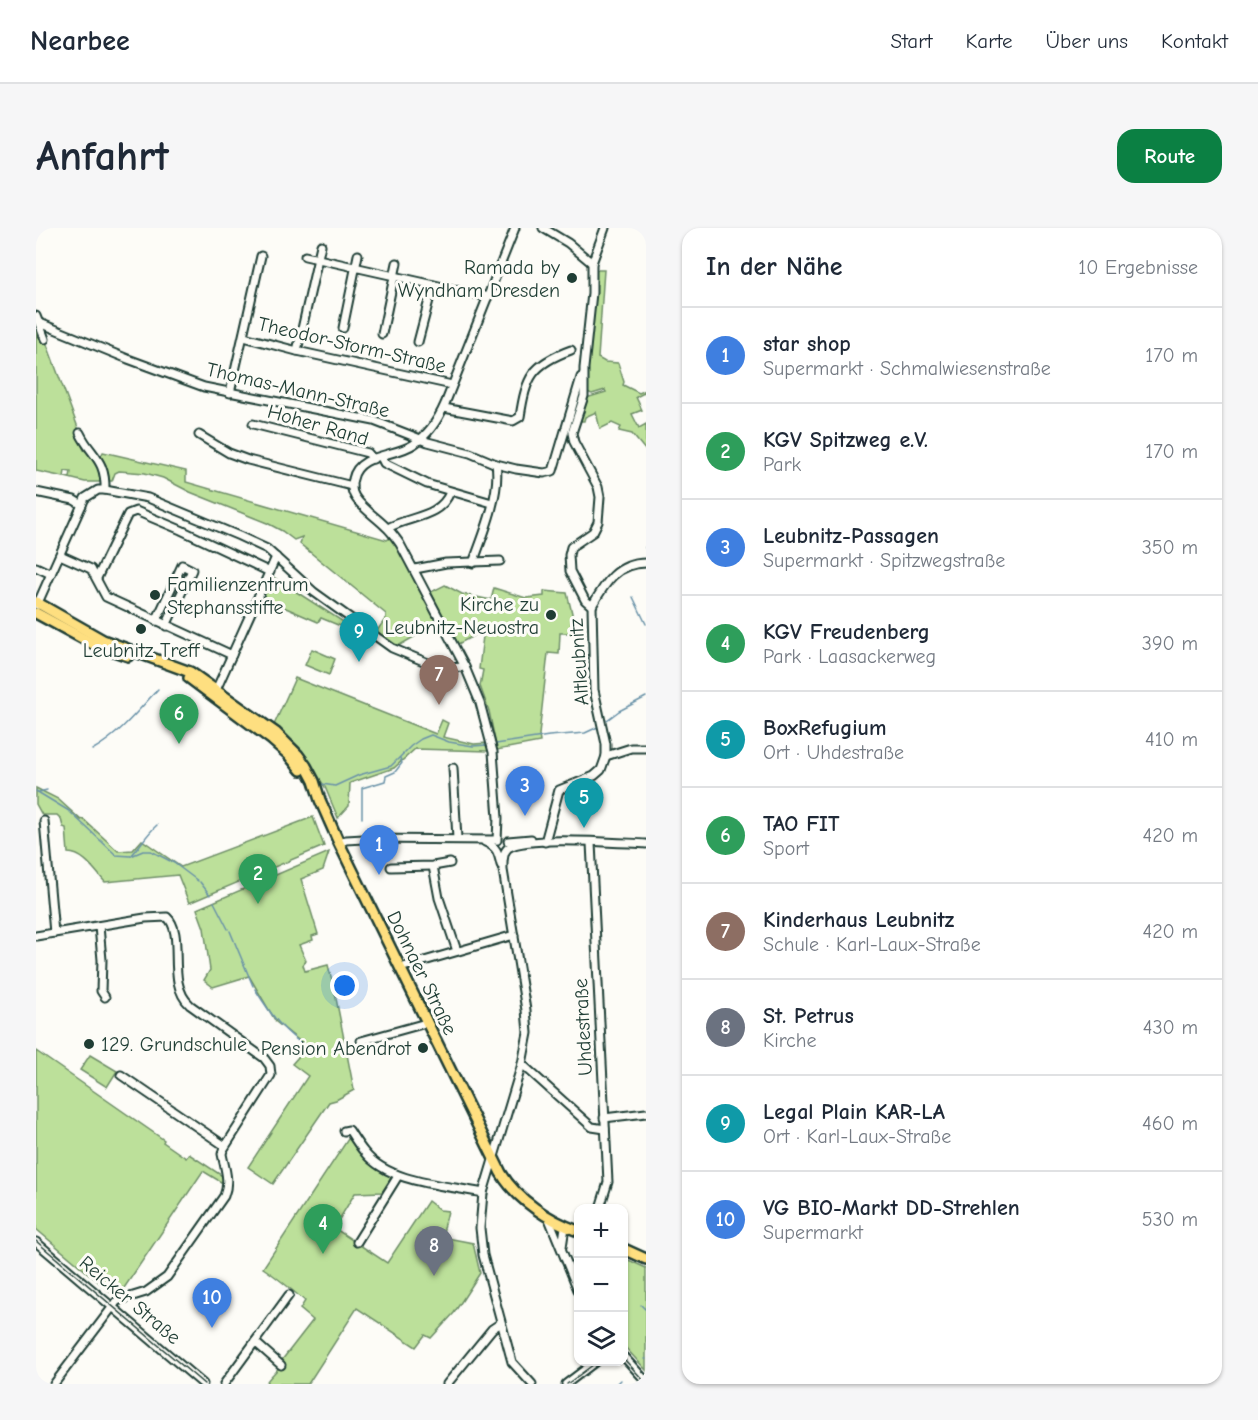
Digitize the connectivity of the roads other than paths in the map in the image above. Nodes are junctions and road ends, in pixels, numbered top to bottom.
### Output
1 (515, 228) edge
2 (543, 228) edge
3 (605, 228) edge
4 (321, 245) dead end
5 (358, 255) dead end
6 (261, 256) dead end
7 (305, 256) dead end
8 (318, 259) junction
9 (397, 263) dead end
10 (592, 264) junction
11 (355, 267) junction
12 (394, 276) junction
13 (433, 285) junction
14 (488, 297) junction
15 (38, 320) edge
16 (343, 328) dead end
17 (382, 334) dead end
18 (244, 337) junction
19 (45, 339) dead end
20 (418, 342) dead end
21 (571, 350) dead end
22 (297, 351) junction
23 (584, 368) junction
24 (452, 385) junction
25 (230, 393) junction
26 (444, 408) junction
27 (253, 424) dead end
28 (80, 433) dead end
29 (199, 435) dead end
30 (421, 439) junction
31 (381, 457) junction
32 (373, 459) junction
33 (496, 464) junction
34 (352, 486) junction
35 (105, 490) junction
36 (36, 492) edge
37 (450, 492) junction
38 (492, 502) junction
39 (82, 506) junction
40 (388, 528) junction
41 (60, 555) junction
42 (276, 557) junction
43 (500, 561) dead end
44 (473, 563) junction
45 (646, 563) edge
46 (36, 567) edge
47 (415, 570) junction
48 (270, 572) junction
49 (51, 574) junction
50 (97, 578) junction
51 (36, 606) edge
52 (592, 606) junction
53 (156, 621) junction
54 (166, 626) junction
55 (232, 655) junction
56 (465, 667) junction
57 (216, 690) junction
58 (646, 748) edge
59 (606, 756) junction
60 (453, 768) dead end
61 (320, 800) junction
62 (44, 821) dead end
63 (457, 839) junction
64 (545, 842) junction
65 (339, 843) junction
66 (591, 843) junction
67 (501, 844) junction
68 (646, 844) edge
69 (450, 863) dead end
70 (433, 866) junction
71 (391, 867) dead end
72 (99, 926) junction
73 (54, 933) junction
74 (514, 935) junction
75 (36, 936) edge
76 (457, 951) junction
77 (400, 968) junction
78 (105, 997) dead end
79 (426, 1023) junction
80 (361, 1041) dead end
81 (522, 1064) junction
82 (121, 1075) dead end
83 (646, 1113) edge
84 (604, 1118) junction
85 (605, 1129) junction
86 (344, 1131) dead end
87 (225, 1146) junction
88 (494, 1161) junction
89 (398, 1176) junction
90 (483, 1193) junction
91 (601, 1204) edge
92 (549, 1219) junction
93 (565, 1227) junction
94 (574, 1230) edge
95 (36, 1242) edge
96 (357, 1242) dead end
97 (562, 1250) junction
98 (628, 1251) edge
99 (646, 1259) edge
100 (574, 1279) edge
101 (289, 1295) dead end
102 (112, 1307) junction
103 (501, 1323) junction
104 (255, 1342) junction
105 (628, 1361) edge
106 (280, 1365) dead end
107 (590, 1366) edge
108 (646, 1381) edge
109 (54, 1384) edge
110 (203, 1384) edge
111 (224, 1384) edge
112 (447, 1384) edge
113 (532, 1384) edge
114 (566, 1384) edge

1 - 14 street
2 - 10 street
3 - 10 street, Altleubnitz
4 - 8 street
5 - 11 street
6 - 18 street
7 - 8 street
8 - 11 street
8 - 22 street
9 - 12 street
10 - 23 street, Altleubnitz
11 - 12 street
11 - 16 street
12 - 13 street
12 - 17 street
13 - 14 street
13 - 20 street
14 - 24 street
15 - 19 street
15 - 25 street, Thomas-Mann-Straße
18 - 22 street, Theodor-Storm-Straße
18 - 25 street
21 - 26 street
22 - 24 street, Theodor-Storm-Straße
23 - 33 street, Thomas-Mann-Straße
23 - 52 street, Altleubnitz
24 - 26 street
25 - 30 street, Thomas-Mann-Straße
26 - 30 street
27 - 32 street, Hoher Rand
28 - 35 street
29 - 34 street
30 - 31 street
30 - 33 street, Thomas-Mann-Straße
31 - 32 street
31 - 37 street
32 - 34 street
33 - 38 street
34 - 40 street
35 - 39 street
35 - 42 street
36 - 39 street
37 - 38 street
37 - 40 street
38 - 44 street
39 - 41 street
40 - 47 street
41 - 49 street
41 - 50 street
42 - 48 street
42 - 56 street
43 - 44 street
44 - 47 street
45 - 52 street
46 - 49 street
47 - 56 street
48 - 50 street
48 - 55 street
49 - 51 street
50 - 53 street
51 - 57 main road, Dohnaer Straße
51 - 61 main road, Dohnaer Straße
52 - 59 street, Altleubnitz
53 - 54 street
53 - 54 street
54 - 55 street
55 - 57 street
56 - 67 street
57 - 61 main road, Dohnaer Straße
58 - 59 street
59 - 64 street
60 - 63 street
61 - 65 main road, Dohnaer Straße
62 - 73 street
63 - 65 street
63 - 67 street
64 - 66 street
64 - 67 street
65 - 77 main road, Dohnaer Straße
66 - 68 street
66 - 84 street, Uhdestraße
67 - 74 street
69 - 70 street
70 - 71 street
70 - 76 street
72 - 73 street
72 - 78 street
72 - 87 street
73 - 75 street
74 - 76 street
74 - 81 street
76 - 77 street
77 - 79 main road, Dohnaer Straße
79 - 80 street
79 - 88 main road, Dohnaer Straße
81 - 85 street
81 - 88 street
82 - 87 street
83 - 84 street
84 - 85 street, Uhdestraße
85 - 91 street, Uhdestraße
86 - 89 street
87 - 102 street
88 - 90 street
88 - 92 main road, Dohnaer Straße
89 - 90 street
89 - 96 street
90 - 103 street
92 - 93 main road, Dohnaer Straße
92 - 97 street
93 - 94 main road, Dohnaer Straße
93 - 97 street
95 - 102 street, Reicker Straße
97 - 100 street
98 - 99 main road
101 - 104 street
102 - 109 street
102 - 110 street, Reicker Straße
103 - 112 street
103 - 113 street
104 - 106 street
104 - 111 street
105 - 108 street
107 - 114 street

